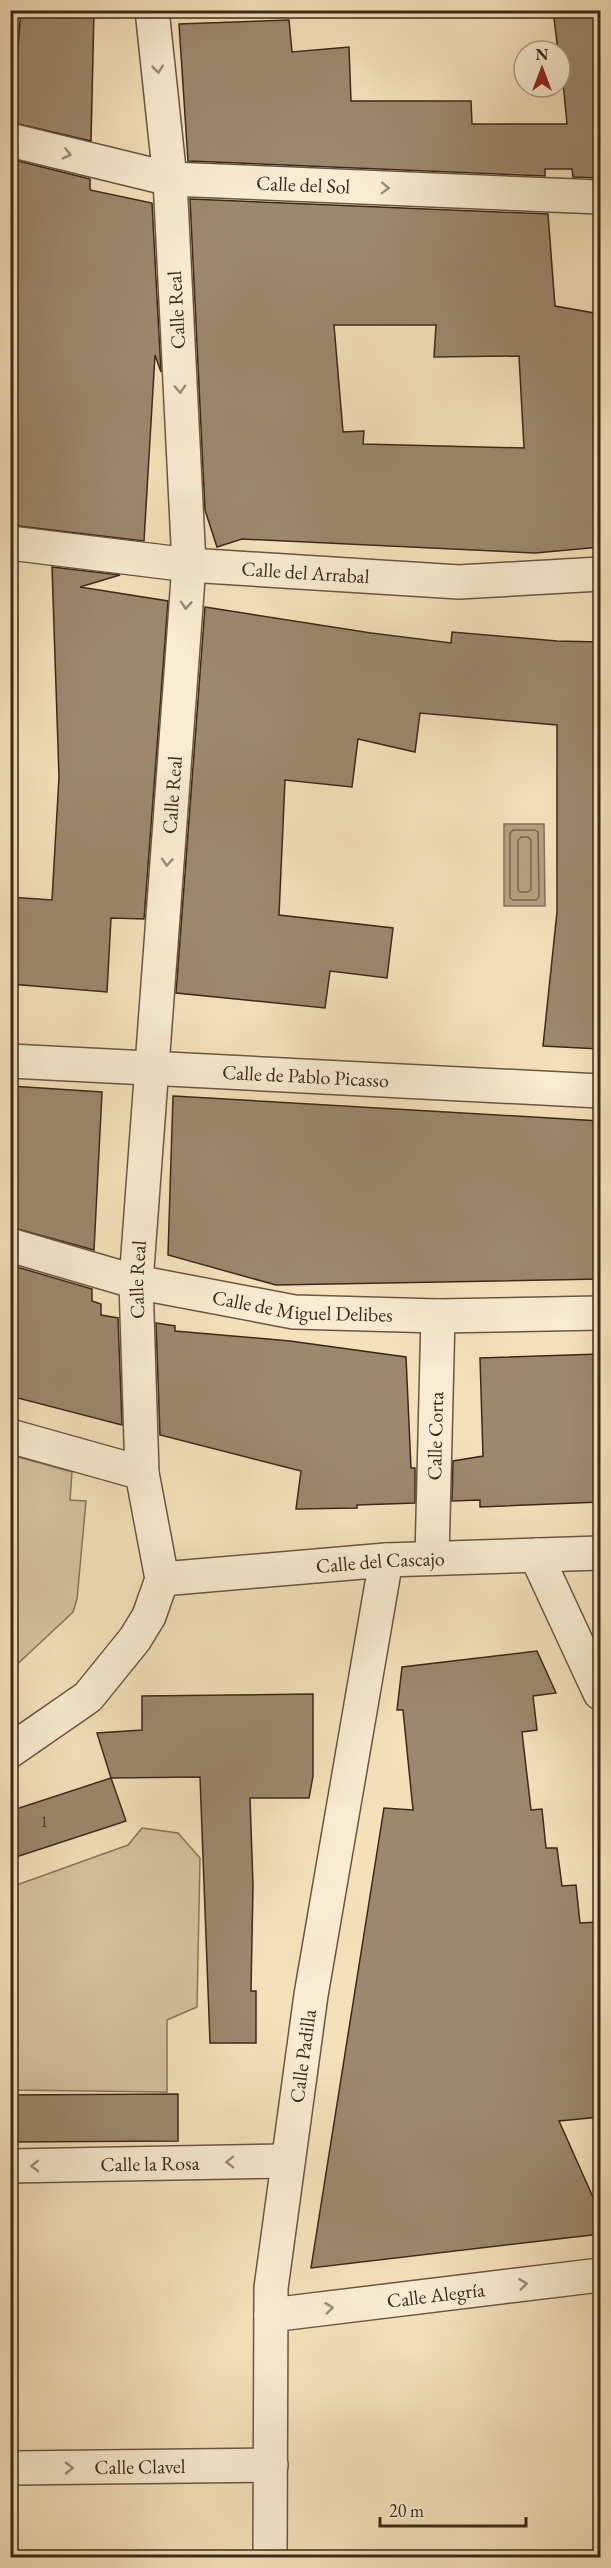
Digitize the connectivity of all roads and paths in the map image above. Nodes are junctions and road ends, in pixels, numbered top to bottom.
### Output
1 (152, 10) edge
2 (10, 141) edge
3 (170, 179) junction
4 (600, 197) edge
5 (10, 543) edge
6 (189, 565) junction
7 (600, 574) edge
8 (10, 1061) edge
9 (151, 1066) junction
10 (600, 1091) edge
11 (10, 1245) edge
12 (136, 1282) junction
13 (600, 1313) edge
14 (438, 1316) junction
15 (10, 1436) edge
16 (142, 1473) junction
17 (600, 1554) edge
18 (536, 1556) junction
19 (432, 1558) junction
20 (387, 1560) junction
21 (162, 1579) junction
22 (600, 1693) edge
23 (10, 1750) edge
24 (288, 2162) junction
25 (10, 2166) edge
26 (600, 2275) edge
27 (271, 2315) junction
28 (271, 2465) junction
29 (10, 2468) edge
30 (270, 2558) edge

1 -> 3 street, Calle Real
2 -> 3 street, Calle del Sol
3 -> 4 street, Calle del Sol
3 -> 6 street, Calle Real
5 - 6 street, Calle del Arrabal
6 - 7 street, Calle del Arrabal
6 -> 9 street, Calle Real
8 - 9 street, Calle de Pablo Picasso
9 - 10 street, Calle de Pablo Picasso
9 - 12 street, Calle Real
11 - 12 street, Calle de Miguel Delibes
12 - 14 street, Calle de Miguel Delibes
12 - 16 street, Calle Real
13 - 14 street, Calle de Miguel Delibes
14 - 19 street, Calle Corta
15 - 16 street
16 - 21 street, Calle Real
17 - 18 street, Calle del Cascajo
18 - 19 street, Calle del Cascajo
18 - 22 street
19 - 20 street, Calle del Cascajo
20 - 21 street, Calle del Cascajo
20 - 24 street, Calle Padilla
21 - 23 street
24 -> 25 street, Calle la Rosa
24 - 27 street, Calle Padilla
27 -> 26 street, Calle Alegría
27 - 28 street, Calle Padilla
29 -> 28 street, Calle Clavel
28 - 30 street, Calle Padilla

